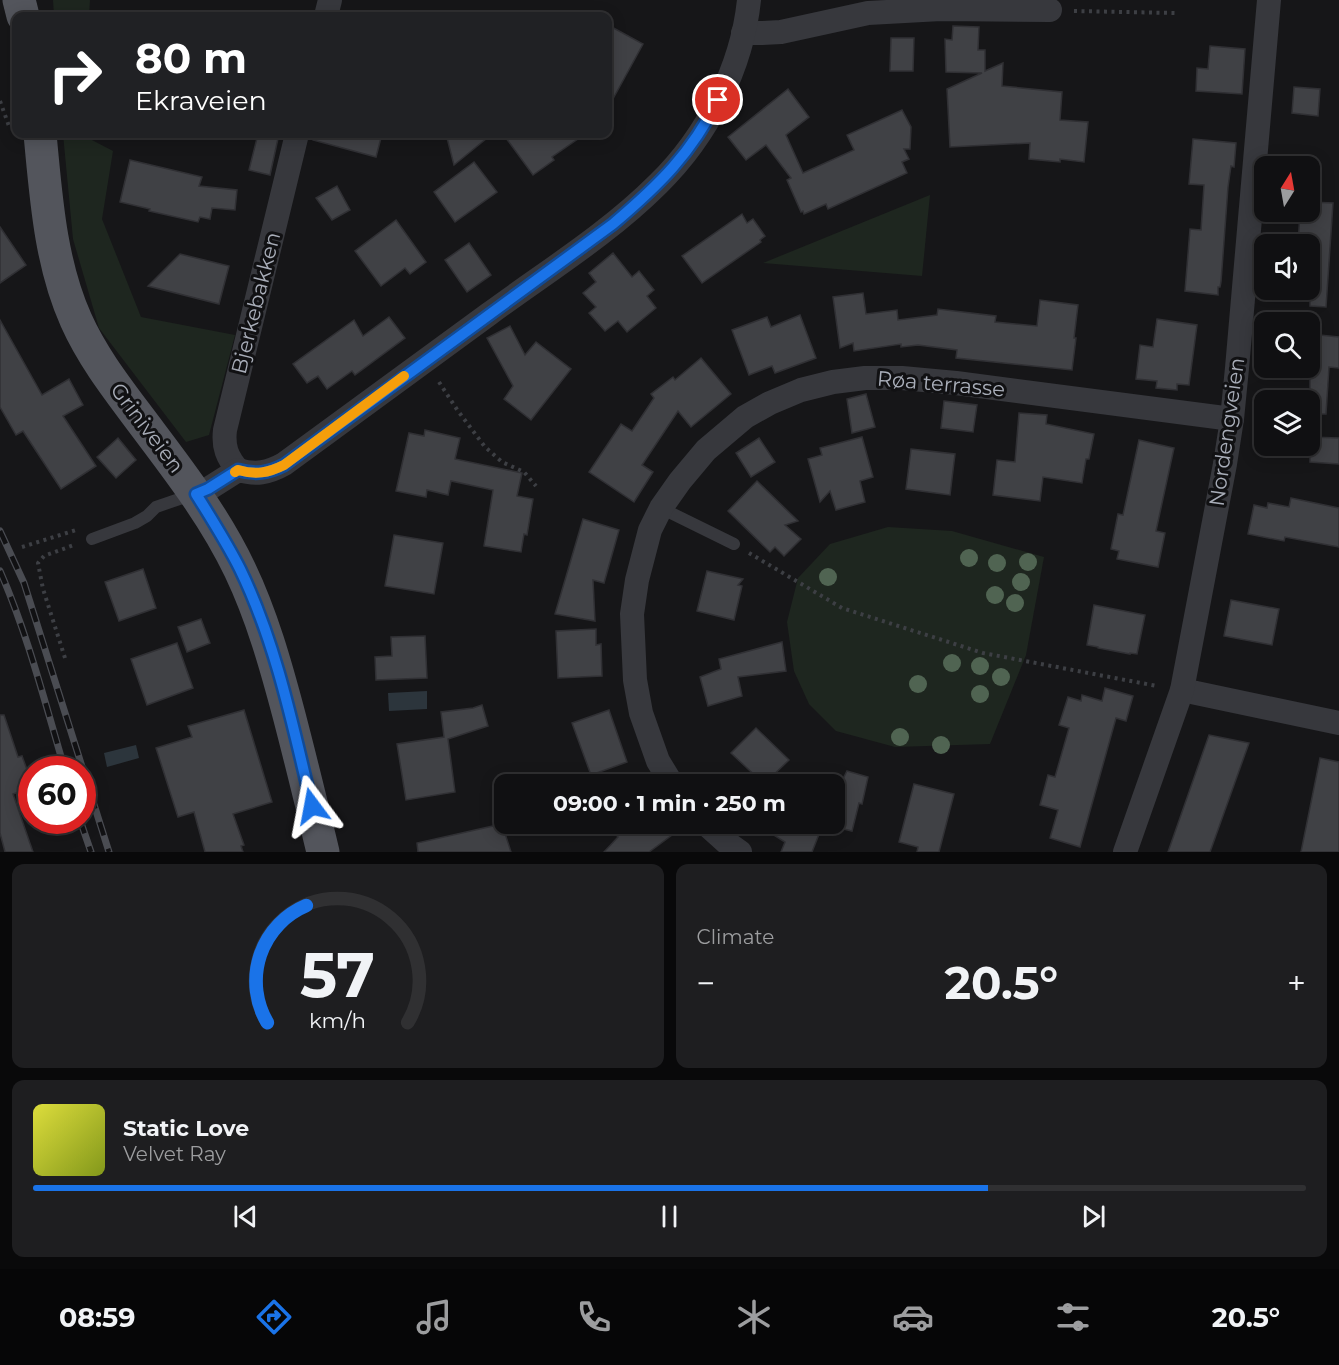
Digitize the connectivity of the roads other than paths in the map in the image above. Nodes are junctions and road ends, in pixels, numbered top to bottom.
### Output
1 (749, 0) edge
2 (1269, 0) edge
3 (1050, 10) road end
4 (743, 33) junction
5 (27, 138) edge
6 (296, 138) edge
7 (1232, 419) junction
8 (238, 470) junction
9 (196, 494) junction
10 (661, 508) junction
11 (92, 539) road end
12 (734, 544) road end
13 (1182, 690) junction
14 (1339, 723) edge
15 (666, 774) edge
16 (717, 834) edge
17 (323, 852) edge
18 (740, 852) edge
19 (1125, 852) edge

1 - 4 street
2 - 7 street, Nordengveien
3 - 4 street
4 - 8 street
5 - 9 main road, Griniveien
6 - 8 street, Bjerkebakken
7 - 10 street, Røa terrasse
7 - 13 street, Nordengveien
8 - 9 street
9 - 11 lane
9 - 17 main road, Griniveien
10 - 12 lane
10 - 15 street, Røa terrasse
13 - 14 street
13 - 19 street, Nordengveien
16 - 18 street

